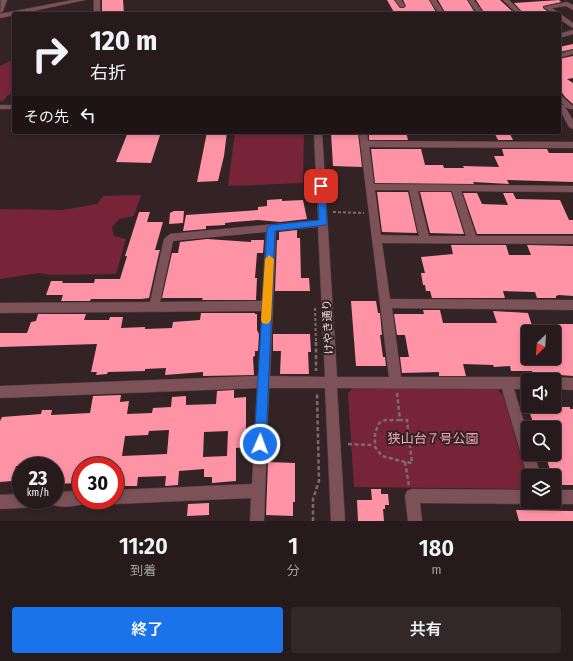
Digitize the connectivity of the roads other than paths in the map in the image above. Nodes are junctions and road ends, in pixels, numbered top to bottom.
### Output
1 (4, 0) edge
2 (82, 0) edge
3 (97, 0) edge
4 (398, 0) edge
5 (433, 0) edge
6 (471, 0) edge
7 (506, 0) edge
8 (72, 1) edge
9 (402, 6) dead end
10 (573, 8) edge
11 (0, 11) edge
12 (19, 12) edge
13 (97, 12) edge
14 (441, 12) edge
15 (480, 12) edge
16 (518, 12) edge
17 (554, 12) edge
18 (12, 14) edge
19 (0, 16) edge
20 (561, 17) edge
21 (573, 26) edge
22 (573, 32) edge
23 (561, 35) edge
24 (573, 40) edge
25 (561, 41) edge
26 (573, 52) edge
27 (561, 55) edge
28 (0, 107) edge
29 (12, 107) edge
30 (566, 107) edge
31 (573, 127) edge
32 (318, 134) edge
33 (363, 134) edge
34 (364, 144) junction
35 (573, 145) edge
36 (370, 187) junction
37 (413, 188) junction
38 (456, 188) junction
39 (573, 189) edge
40 (323, 218) junction
41 (271, 228) junction
42 (377, 239) junction
43 (425, 239) junction
44 (472, 240) junction
45 (573, 240) edge
46 (386, 303) junction
47 (573, 304) edge
48 (267, 306) junction
49 (154, 307) junction
50 (0, 308) edge
51 (262, 382) junction
52 (396, 382) junction
53 (330, 383) junction
54 (506, 383) junction
55 (521, 383) edge
56 (561, 384) edge
57 (573, 384) edge
58 (0, 392) edge
59 (532, 469) edge
60 (258, 491) junction
61 (124, 497) edge
62 (521, 497) edge
63 (561, 497) edge
64 (573, 497) edge
65 (12, 501) edge
66 (0, 502) edge
67 (256, 521) edge
68 (338, 521) edge
69 (415, 521) edge

1 - 11 street
2 - 8 street
3 - 13 street
4 - 9 street
5 - 14 street
6 - 15 street
7 - 16 street
8 - 12 street
10 - 17 street
18 - 19 street
20 - 21 street
22 - 23 street
24 - 25 street
26 - 27 street
28 - 29 street
30 - 31 street
32 - 40 street, けやき通り
33 - 34 street
34 - 35 street
34 - 36 street
36 - 37 street
36 - 42 street
37 - 38 street
37 - 43 street
38 - 39 street
38 - 44 street
40 - 41 street
40 - 53 street, けやき通り
41 - 48 street
41 - 49 street
42 - 43 street
42 - 46 street
43 - 44 street
44 - 45 street
46 - 47 street
46 - 52 street
48 - 49 street
48 - 51 street
49 - 50 street
51 - 53 street
51 - 58 street
51 - 60 street
52 - 53 street
52 - 54 street
53 - 68 street, けやき通り
54 - 55 street
54 - 59 street
56 - 57 street
60 - 61 street
60 - 67 street
62 - 69 street
63 - 64 street
65 - 66 street

